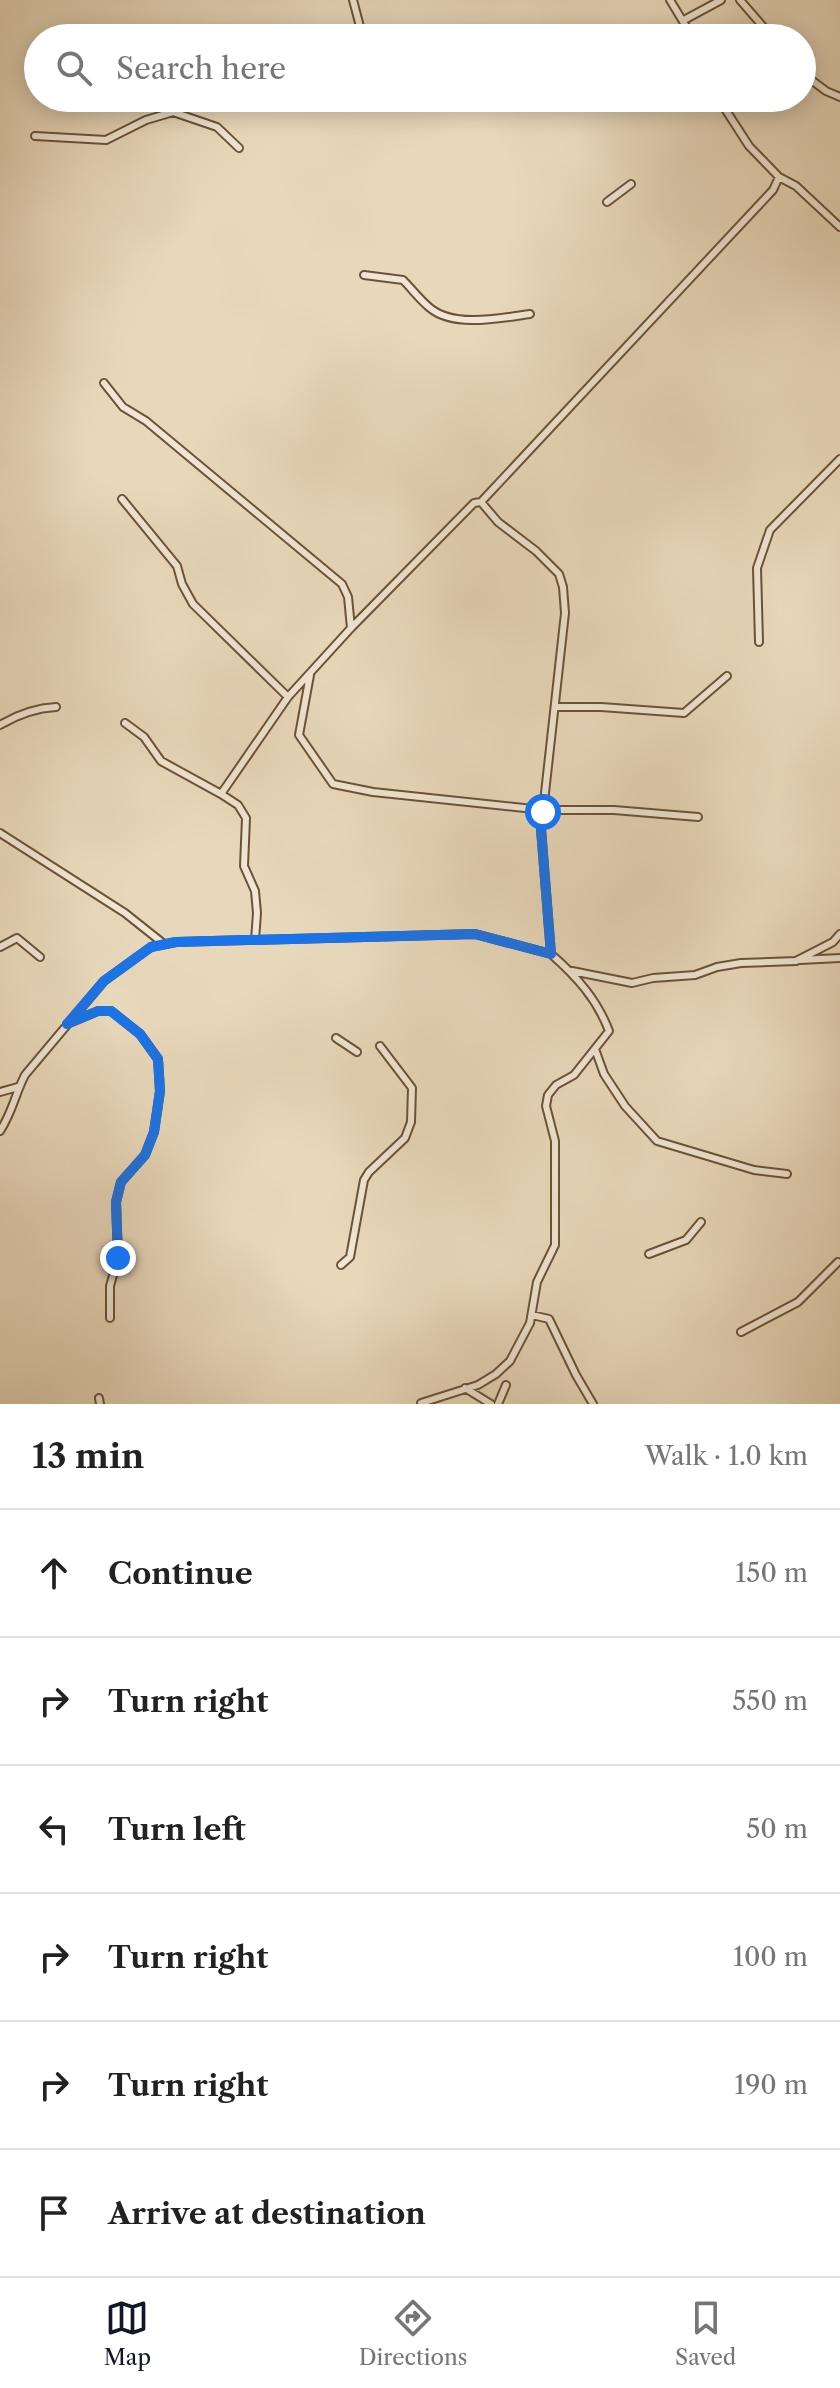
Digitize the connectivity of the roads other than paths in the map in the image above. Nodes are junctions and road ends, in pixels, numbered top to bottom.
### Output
1 (353, 0) edge
2 (670, 0) edge
3 (721, 0) edge
4 (740, 0) edge
5 (684, 20) junction
6 (359, 24) edge
7 (686, 24) edge
8 (761, 24) edge
9 (816, 84) edge
10 (840, 97) edge
11 (727, 112) edge
12 (35, 136) dead end
13 (239, 148) dead end
14 (779, 177) junction
15 (631, 184) dead end
16 (607, 202) dead end
17 (840, 227) edge
18 (364, 275) dead end
19 (530, 314) dead end
20 (104, 383) dead end
21 (840, 459) edge
22 (122, 499) dead end
23 (481, 502) junction
24 (351, 628) junction
25 (759, 642) dead end
26 (310, 675) junction
27 (727, 676) dead end
28 (288, 697) junction
29 (56, 707) dead end
30 (556, 707) junction
31 (125, 723) dead end
32 (0, 725) edge
33 (221, 794) junction
34 (543, 810) junction
35 (698, 817) dead end
36 (0, 833) edge
37 (840, 934) edge
38 (255, 940) junction
39 (833, 942) junction
40 (164, 944) junction
41 (0, 947) edge
42 (551, 954) junction
43 (840, 956) edge
44 (40, 957) dead end
45 (796, 961) junction
46 (571, 971) junction
47 (67, 1024) junction
48 (336, 1038) dead end
49 (380, 1046) dead end
50 (595, 1049) junction
51 (357, 1052) dead end
52 (18, 1087) junction
53 (0, 1092) edge
54 (0, 1131) edge
55 (787, 1174) dead end
56 (701, 1222) dead end
57 (649, 1254) dead end
58 (838, 1262) dead end
59 (341, 1265) dead end
60 (532, 1315) junction
61 (110, 1318) dead end
62 (741, 1332) dead end
63 (506, 1385) dead end
64 (465, 1388) junction
65 (421, 1403) edge
66 (491, 1404) edge
67 (498, 1404) edge
68 (593, 1404) edge

1 - 6 street
2 - 5 street
3 - 5 street
4 - 8 street
5 - 7 street
9 - 10 street
11 - 14 street
12 - 13 street
14 - 17 street
14 - 23 street
15 - 16 street
18 - 19 street
20 - 24 street
21 - 25 street
22 - 28 street
23 - 24 street
23 - 30 street
24 - 26 street
26 - 28 street
26 - 34 street
27 - 30 street
28 - 33 street
29 - 32 street
30 - 34 street
31 - 33 street
33 - 38 street
34 - 35 street
34 - 42 street
36 - 40 street
37 - 39 street
38 - 40 street
38 - 42 street
39 - 43 street
39 - 45 street
40 - 47 street
41 - 44 street
42 - 46 street
43 - 45 street
45 - 46 street
46 - 50 street
47 - 52 street
47 - 61 street
48 - 51 street
49 - 59 street
50 - 55 street
50 - 60 street
52 - 53 street
52 - 54 street
56 - 57 street
58 - 62 street
60 - 64 street
60 - 68 street
63 - 67 street
64 - 65 street
64 - 66 street

